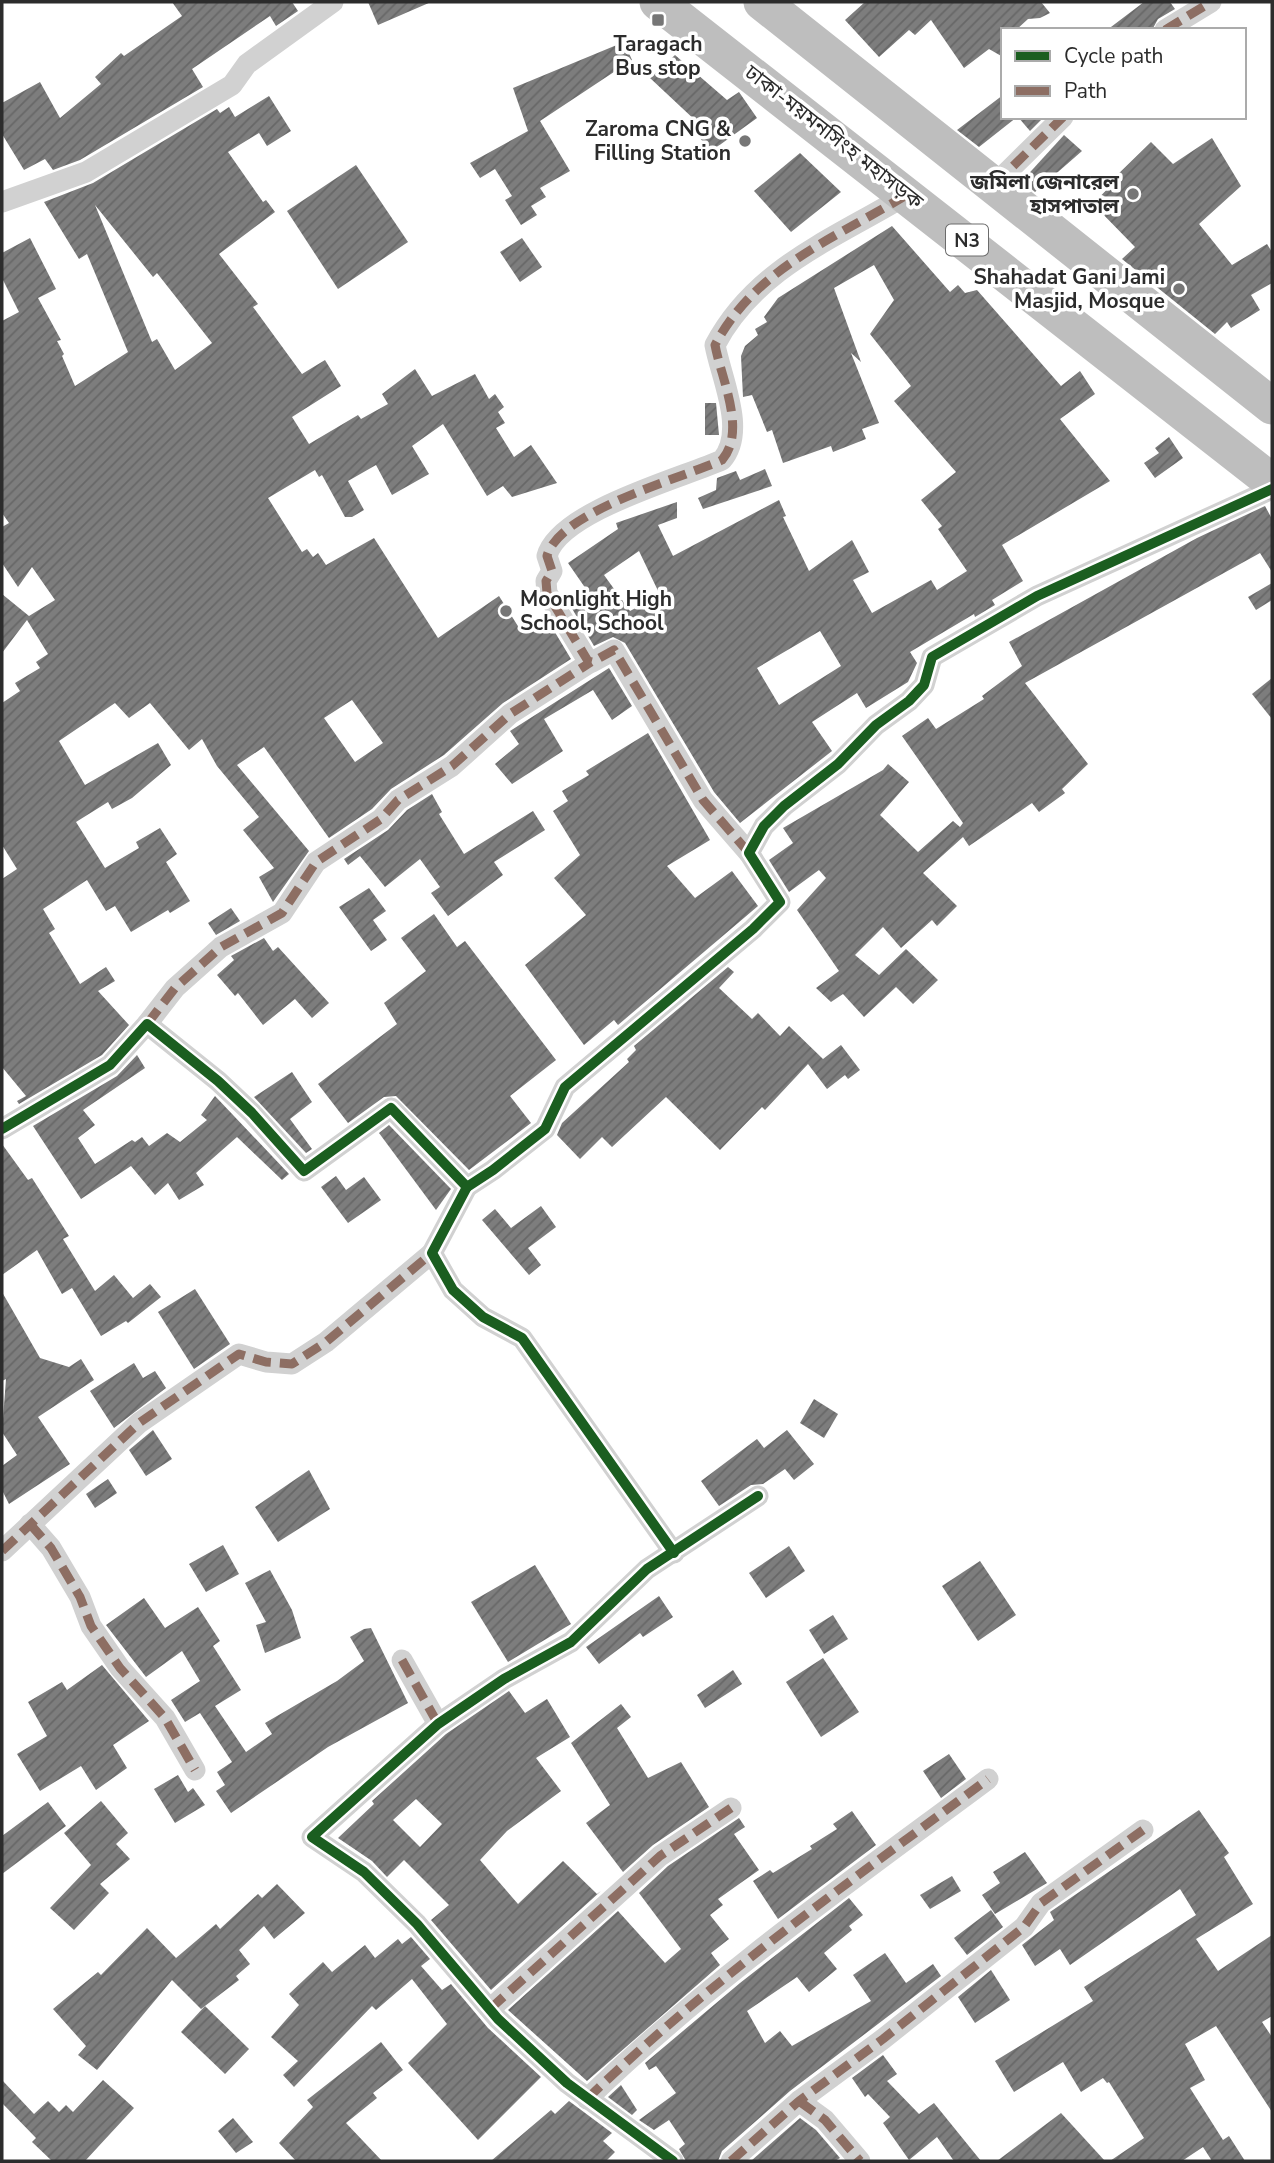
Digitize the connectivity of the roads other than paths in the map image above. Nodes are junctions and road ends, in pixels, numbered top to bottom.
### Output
1 (332, 2) edge
2 (658, 2) edge
3 (762, 2) edge
4 (1211, 2) edge
5 (1168, 28) edge
6 (1061, 119) edge
7 (994, 185) junction
8 (908, 194) junction
9 (2, 202) edge
10 (1272, 406) edge
11 (1272, 482) edge
12 (1272, 489) edge
13 (591, 662) junction
14 (749, 853) junction
15 (147, 1024) junction
16 (2, 1129) edge
17 (467, 1186) junction
18 (432, 1253) junction
19 (758, 1496) dead end
20 (30, 1524) junction
21 (2, 1551) edge
22 (674, 1553) junction
23 (402, 1660) dead end
24 (438, 1724) junction
25 (195, 1770) dead end
26 (988, 1779) dead end
27 (731, 1808) dead end
28 (1143, 1830) dead end
29 (490, 2009) junction
30 (587, 2099) junction
31 (799, 2101) junction
32 (673, 2161) edge
33 (731, 2161) edge
34 (860, 2161) edge

1 - 9 street
2 - 8 highway, ঢাকা-ময়মনসিংহ মহাসড়ক / N3
3 - 7 highway
4 - 5 street
6 - 7 street
7 - 10 highway
8 - 11 highway, ঢাকা-ময়মনসিংহ মহাসড়ক / N3
8 - 13 street
12 - 14 street
13 - 14 street
13 - 15 street
14 - 17 street
15 - 16 street
15 - 17 street
17 - 18 street
18 - 20 street
18 - 22 street
19 - 22 street
20 - 21 street
20 - 25 street
22 - 24 street
23 - 24 street
24 - 29 street
26 - 30 street
27 - 29 street
28 - 31 street
29 - 30 street
30 - 32 street
31 - 33 street
31 - 34 street

